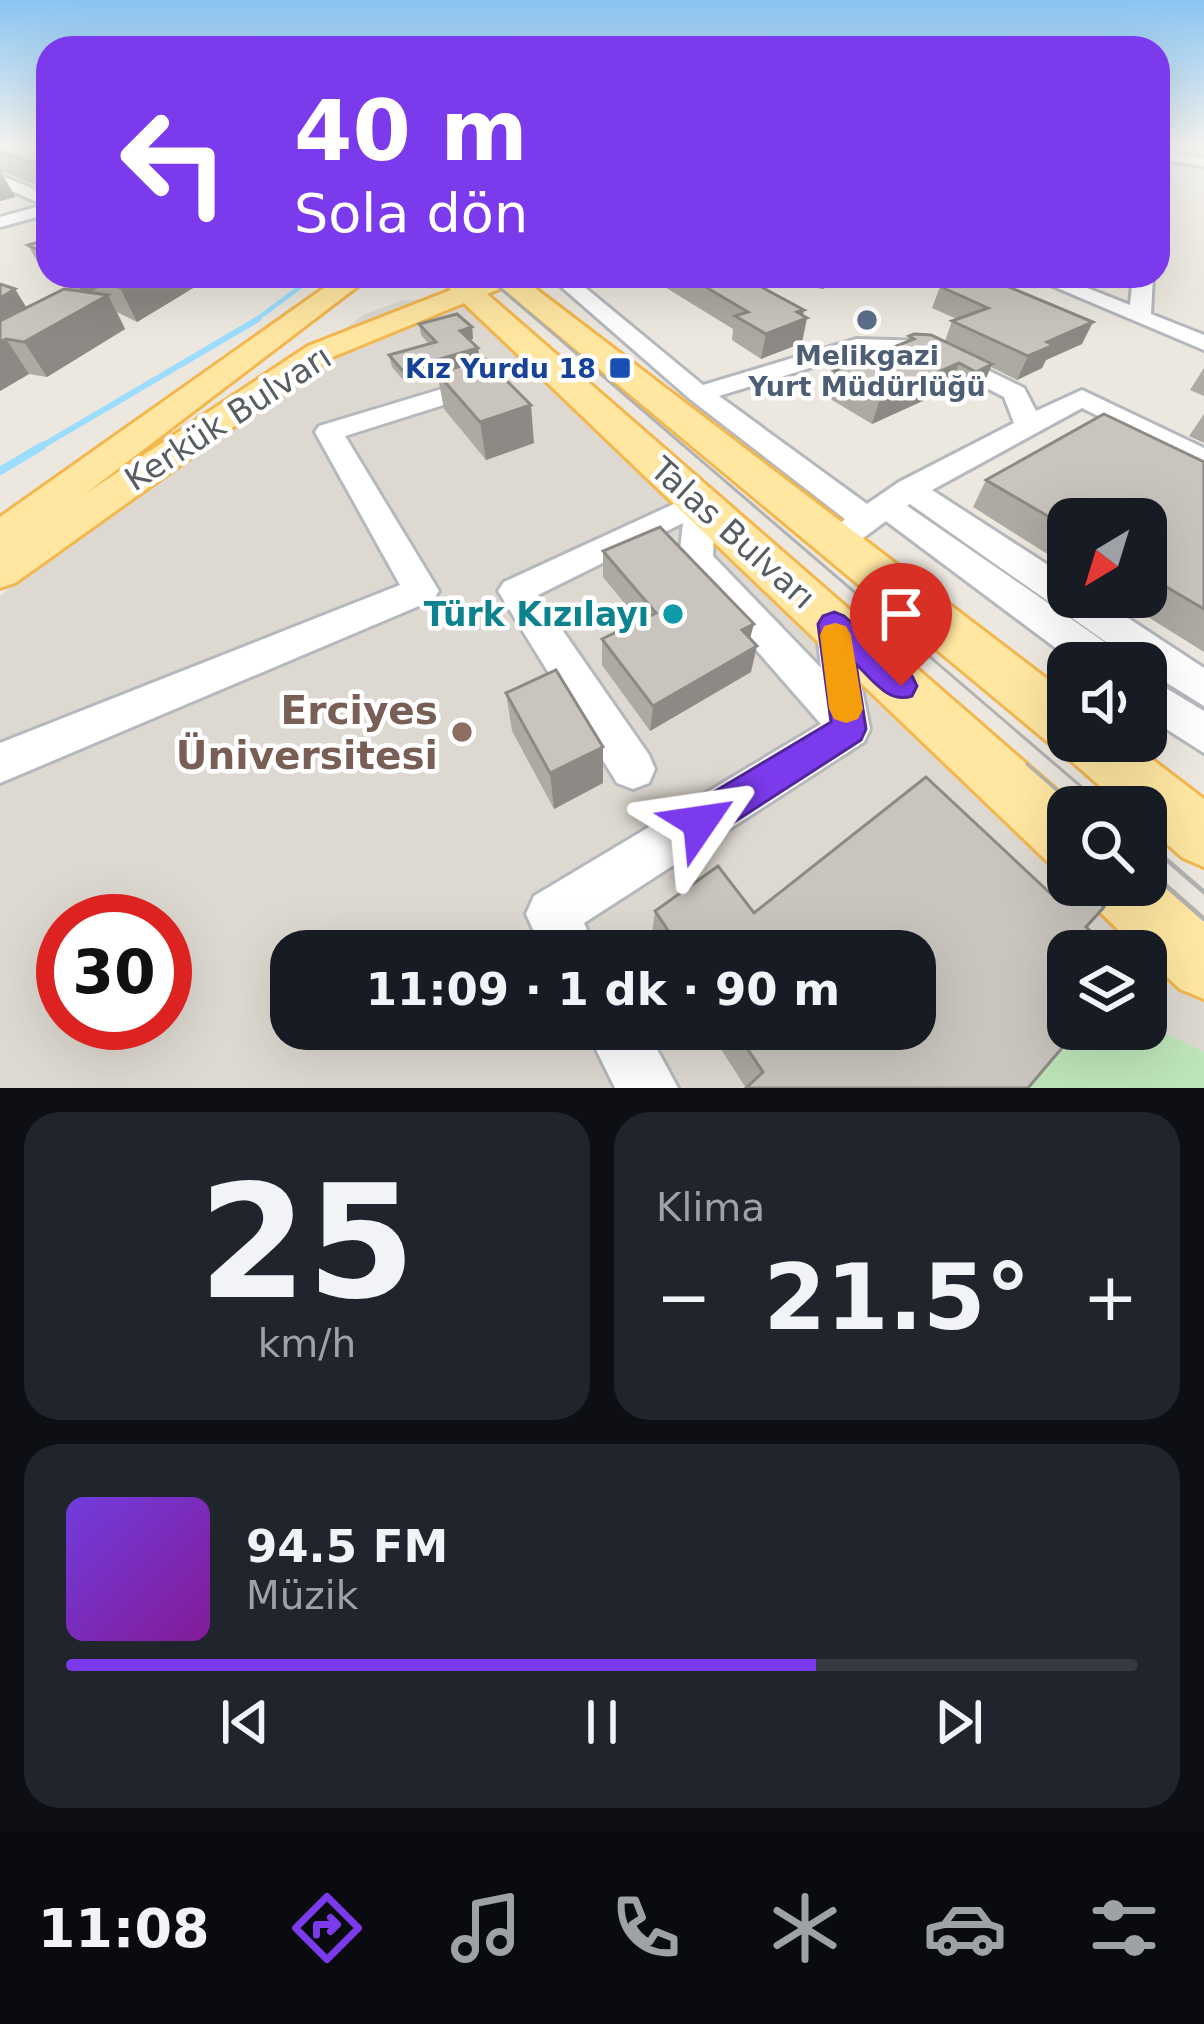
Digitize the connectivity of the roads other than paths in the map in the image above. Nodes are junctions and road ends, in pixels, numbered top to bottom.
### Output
1 (36, 209) edge
2 (0, 222) edge
3 (104, 288) edge
4 (123, 288) edge
5 (341, 288) edge
6 (348, 288) edge
7 (471, 288) edge
8 (491, 288) edge
9 (500, 288) edge
10 (573, 288) edge
11 (1069, 288) edge
12 (1142, 288) edge
13 (415, 315) junction
14 (1140, 316) junction
15 (280, 331) junction
16 (512, 332) junction
17 (1204, 343) edge
18 (320, 352) junction
19 (0, 353) edge
20 (498, 379) edge
21 (699, 394) junction
22 (1029, 426) junction
23 (1204, 459) edge
24 (700, 502) junction
25 (876, 514) junction
26 (0, 537) edge
27 (0, 572) edge
28 (1047, 588) edge
29 (1099, 618) edge
30 (834, 624) junction
31 (1073, 642) edge
32 (1204, 689) edge
33 (1047, 703) edge
34 (1167, 708) edge
35 (835, 711) dead end
36 (1204, 734) edge
37 (1113, 762) edge
38 (0, 763) edge
39 (633, 769) dead end
40 (1047, 821) edge
41 (1204, 836) edge
42 (1140, 906) edge
43 (560, 930) edge
44 (1204, 965) edge
45 (626, 1050) edge
46 (648, 1088) edge

1 - 2 street
3 - 19 street
4 - 19 street
5 - 15 main road, Kerkük Bulvarı
6 - 13 main road
7 - 13 main road, Kerkük Bulvarı
8 - 16 main road, Talas Bulvarı
9 - 25 main road, Talas Bulvarı
10 - 21 street
11 - 14 street
12 - 14 street
13 - 16 main road
13 - 18 main road, Kerkük Bulvarı
14 - 17 street
15 - 18 main road
15 - 26 main road, Kerkük Bulvarı
16 - 24 main road, Talas Bulvarı
18 - 27 main road, Kerkük Bulvarı
20 - 38 street
21 - 22 street
21 - 25 street
22 - 23 street
22 - 25 street
24 - 30 main road, Talas Bulvarı
24 - 35 street
24 - 39 street
25 - 28 street
25 - 31 street
25 - 33 main road, Talas Bulvarı
29 - 32 street
30 - 40 main road, Talas Bulvarı
30 - 43 street
34 - 36 street
37 - 41 main road
42 - 44 main road
45 - 46 street

